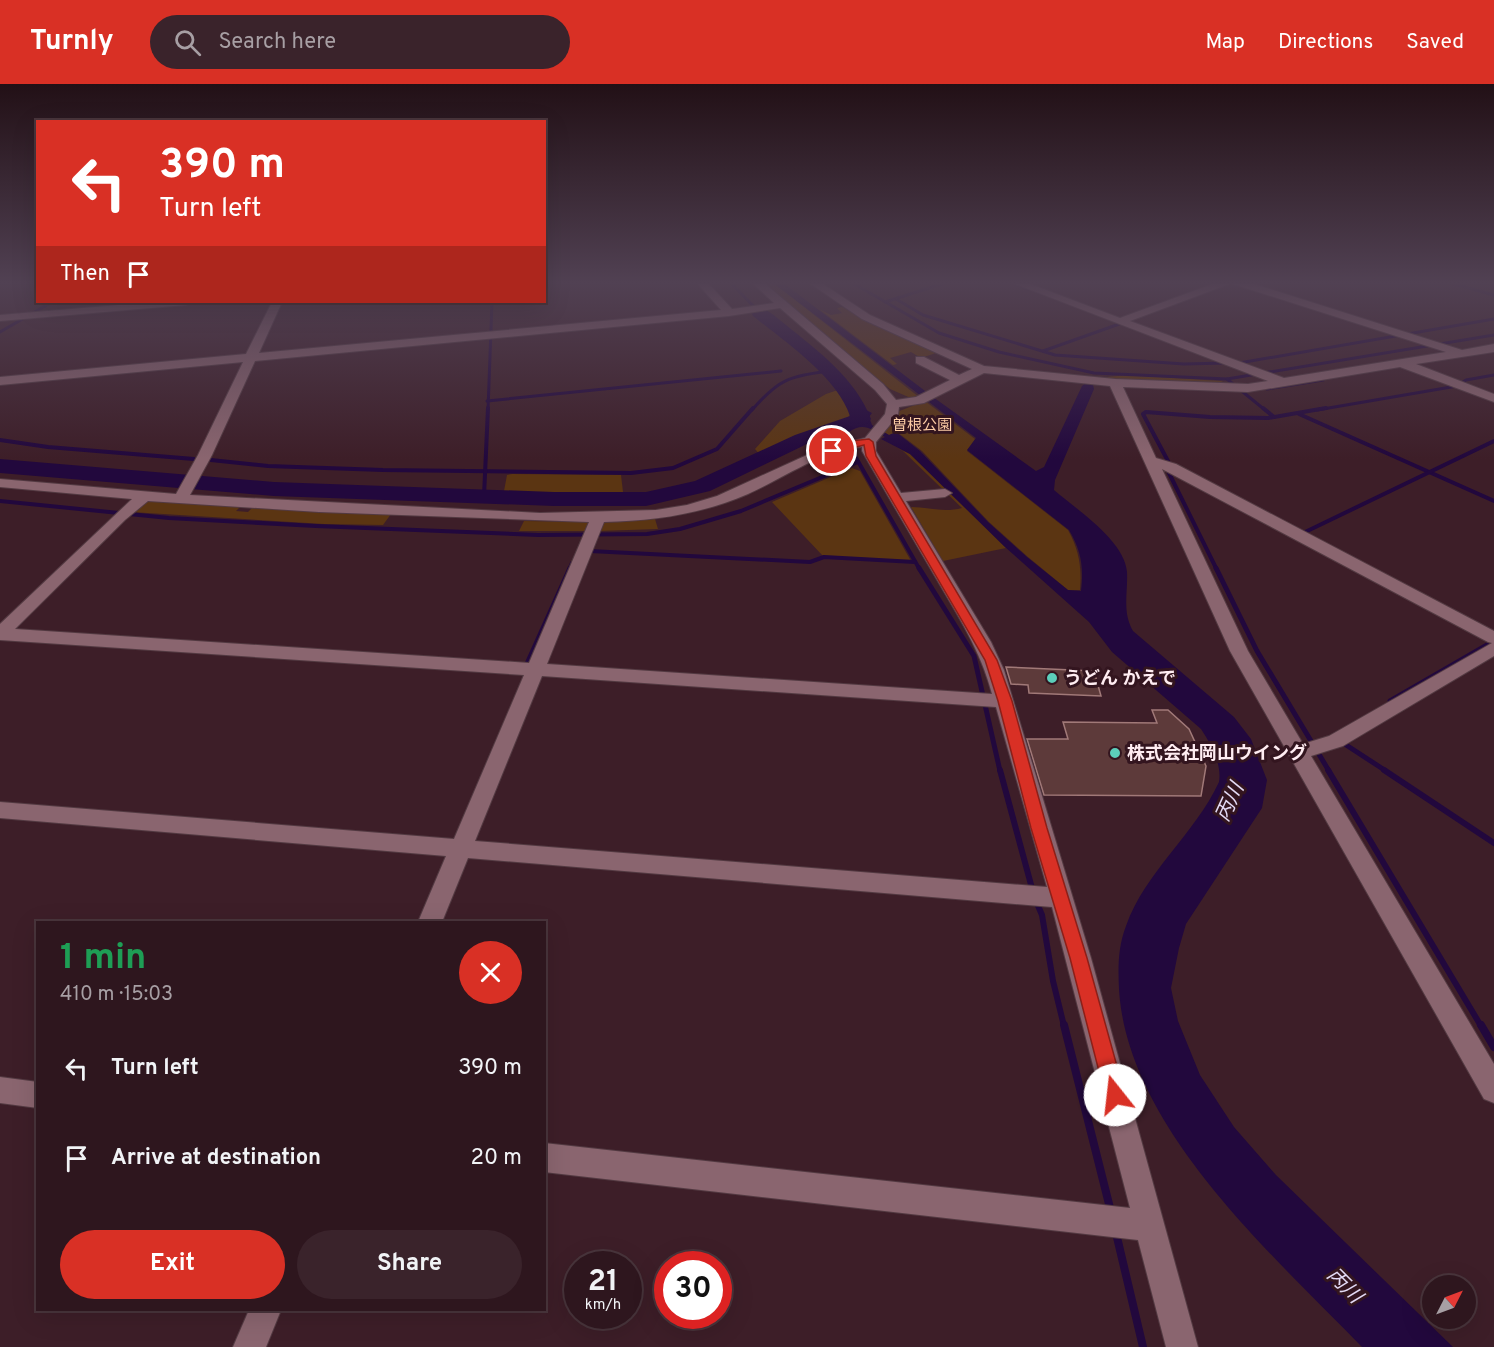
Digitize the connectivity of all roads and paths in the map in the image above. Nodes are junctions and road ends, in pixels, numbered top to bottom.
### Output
1 (259, 341) edge
2 (426, 341) edge
3 (824, 341) edge
4 (921, 341) edge
5 (1175, 341) edge
6 (1426, 341) edge
7 (1494, 348) edge
8 (1463, 354) junction
9 (251, 357) junction
10 (920, 360) dead end
11 (1404, 364) junction
12 (982, 369) junction
13 (959, 380) junction
14 (0, 381) edge
15 (1115, 383) junction
16 (1285, 383) junction
17 (1494, 399) edge
18 (893, 404) junction
19 (873, 435) junction
20 (1162, 464) junction
21 (0, 483) edge
22 (187, 488) junction
23 (945, 493) dead end
24 (144, 497) junction
25 (895, 498) junction
26 (598, 517) junction
27 (0, 634) edge
28 (1494, 638) edge
29 (1494, 648) edge
30 (533, 669) junction
31 (990, 701) junction
32 (1321, 746) junction
33 (0, 810) edge
34 (458, 846) junction
35 (1043, 897) junction
36 (430, 921) edge
37 (0, 1090) edge
38 (1494, 1090) edge
39 (36, 1095) edge
40 (546, 1157) edge
41 (1128, 1224) junction
42 (265, 1311) edge
43 (249, 1347) edge
44 (1182, 1347) edge

1 - 9 street
2 - 9 street
3 - 18 street
4 - 12 street
5 - 16 street
6 - 8 street
7 - 8 street
8 - 11 street
9 - 14 street
9 - 22 street
10 - 13 street
11 - 16 street
11 - 17 street
12 - 13 street
12 - 15 street
13 - 18 street
15 - 16 street
15 - 20 street
18 - 19 street
19 - 25 street
19 - 26 street
20 - 28 street
20 - 32 street
21 - 24 street
22 - 24 street
22 - 26 street
23 - 25 street
24 - 27 street
25 - 31 street
26 - 30 street
27 - 30 street
29 - 32 street
30 - 31 street
30 - 34 street
31 - 35 street
32 - 38 street
33 - 34 street
34 - 35 street
34 - 36 street
35 - 41 street
37 - 39 street
40 - 41 street
41 - 44 street
42 - 43 street

